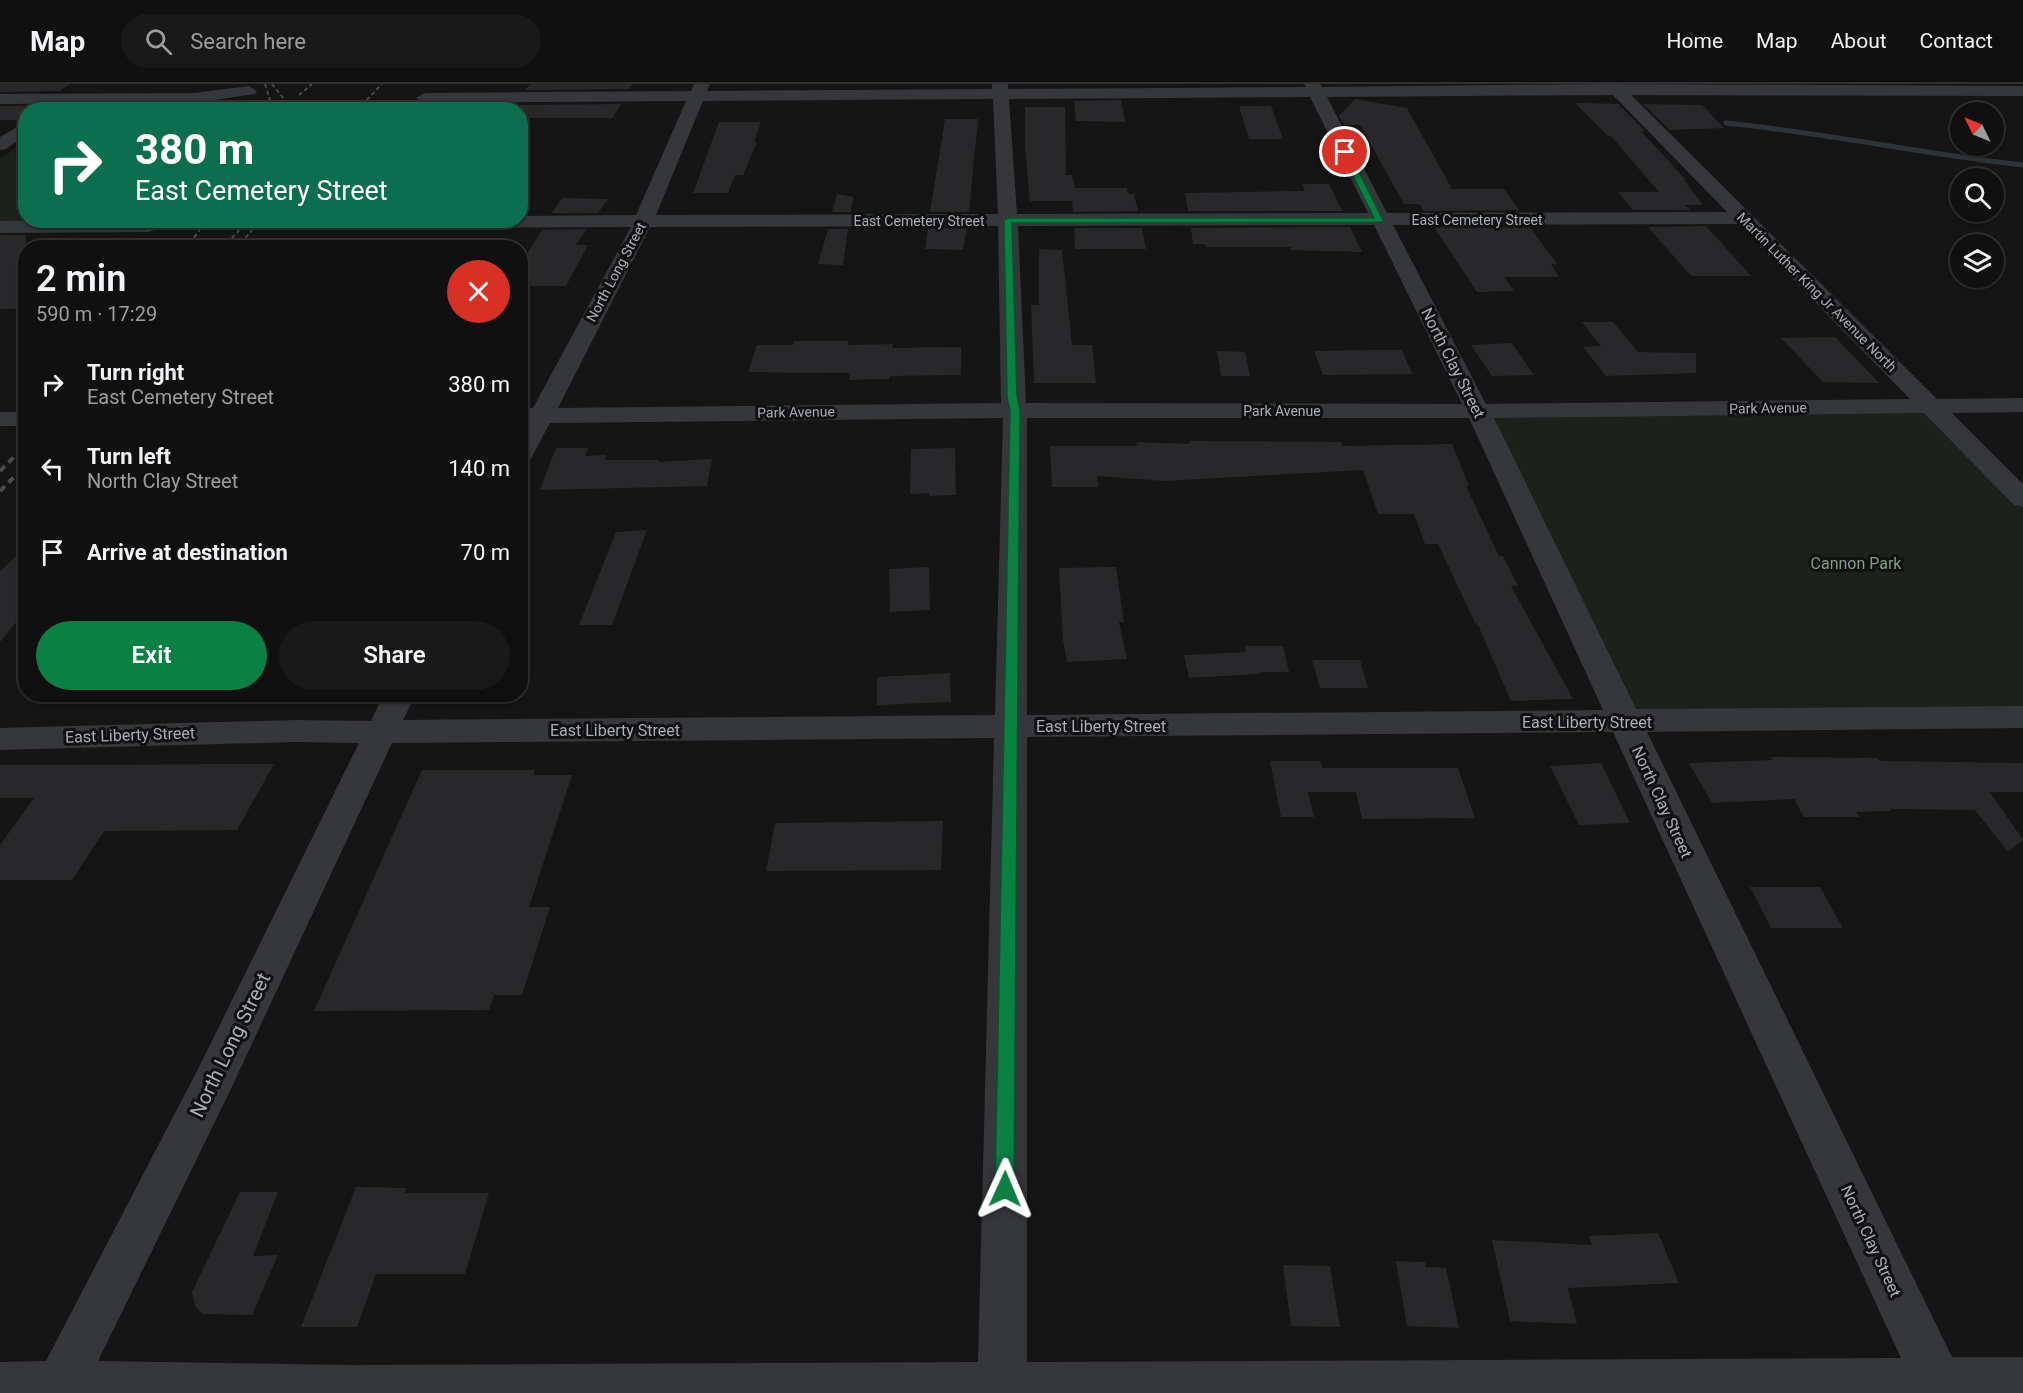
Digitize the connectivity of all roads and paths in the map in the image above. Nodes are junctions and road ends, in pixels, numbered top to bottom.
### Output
1 (89, 84) edge
2 (433, 84) edge
3 (1615, 87) edge
4 (1314, 88) edge
5 (1920, 88) edge
6 (1001, 89) edge
7 (699, 90) edge
8 (249, 91) dead end
9 (2023, 91) edge
10 (0, 99) edge
11 (66, 99) junction
12 (62, 102) edge
13 (420, 102) edge
14 (459, 102) edge
15 (18, 133) edge
16 (0, 145) edge
17 (1744, 218) junction
18 (1008, 220) junction
19 (1379, 220) junction
20 (528, 222) edge
21 (643, 222) junction
22 (0, 227) edge
23 (18, 227) edge
24 (1930, 405) junction
25 (2023, 405) edge
26 (1015, 411) junction
27 (1478, 411) junction
28 (531, 416) edge
29 (0, 419) edge
30 (18, 419) edge
31 (2023, 499) edge
32 (396, 702) edge
33 (2023, 717) edge
34 (1625, 722) junction
35 (1010, 727) junction
36 (381, 732) junction
37 (0, 739) edge
38 (2023, 1382) edge
39 (0, 1387) edge
40 (58, 1389) edge
41 (1941, 1389) edge
42 (1002, 1390) edge

1 - 11 street
2 - 13 street
3 - 4 street
3 - 5 street
3 - 17 street, Martin Luther King Jr Avenue North
4 - 6 street
4 - 19 street, North Clay Street
5 - 9 street
6 - 7 street
6 - 18 street
7 - 14 street
7 - 21 street, North Long Street
8 - 11 street
10 - 11 street
11 - 12 street
15 - 16 street
17 - 19 street, East Cemetery Street
17 - 24 street, Martin Luther King Jr Avenue North
18 - 19 street, East Cemetery Street
18 - 21 street, East Cemetery Street
18 - 26 street
19 - 27 street, North Clay Street
20 - 21 street, East Cemetery Street
21 - 28 street, North Long Street
22 - 23 street
24 - 25 street, Park Avenue
24 - 27 street, Park Avenue
24 - 31 street, Martin Luther King Jr Avenue North
26 - 27 street, Park Avenue
26 - 28 street, Park Avenue
26 - 35 street
27 - 34 street, North Clay Street
29 - 30 street
32 - 36 street, North Long Street
33 - 34 street, East Liberty Street
34 - 35 street, East Liberty Street
34 - 41 street, North Clay Street
35 - 36 street, East Liberty Street
35 - 42 street
36 - 37 street, East Liberty Street
36 - 40 street, North Long Street
38 - 41 street
39 - 40 street
40 - 42 street
41 - 42 street

